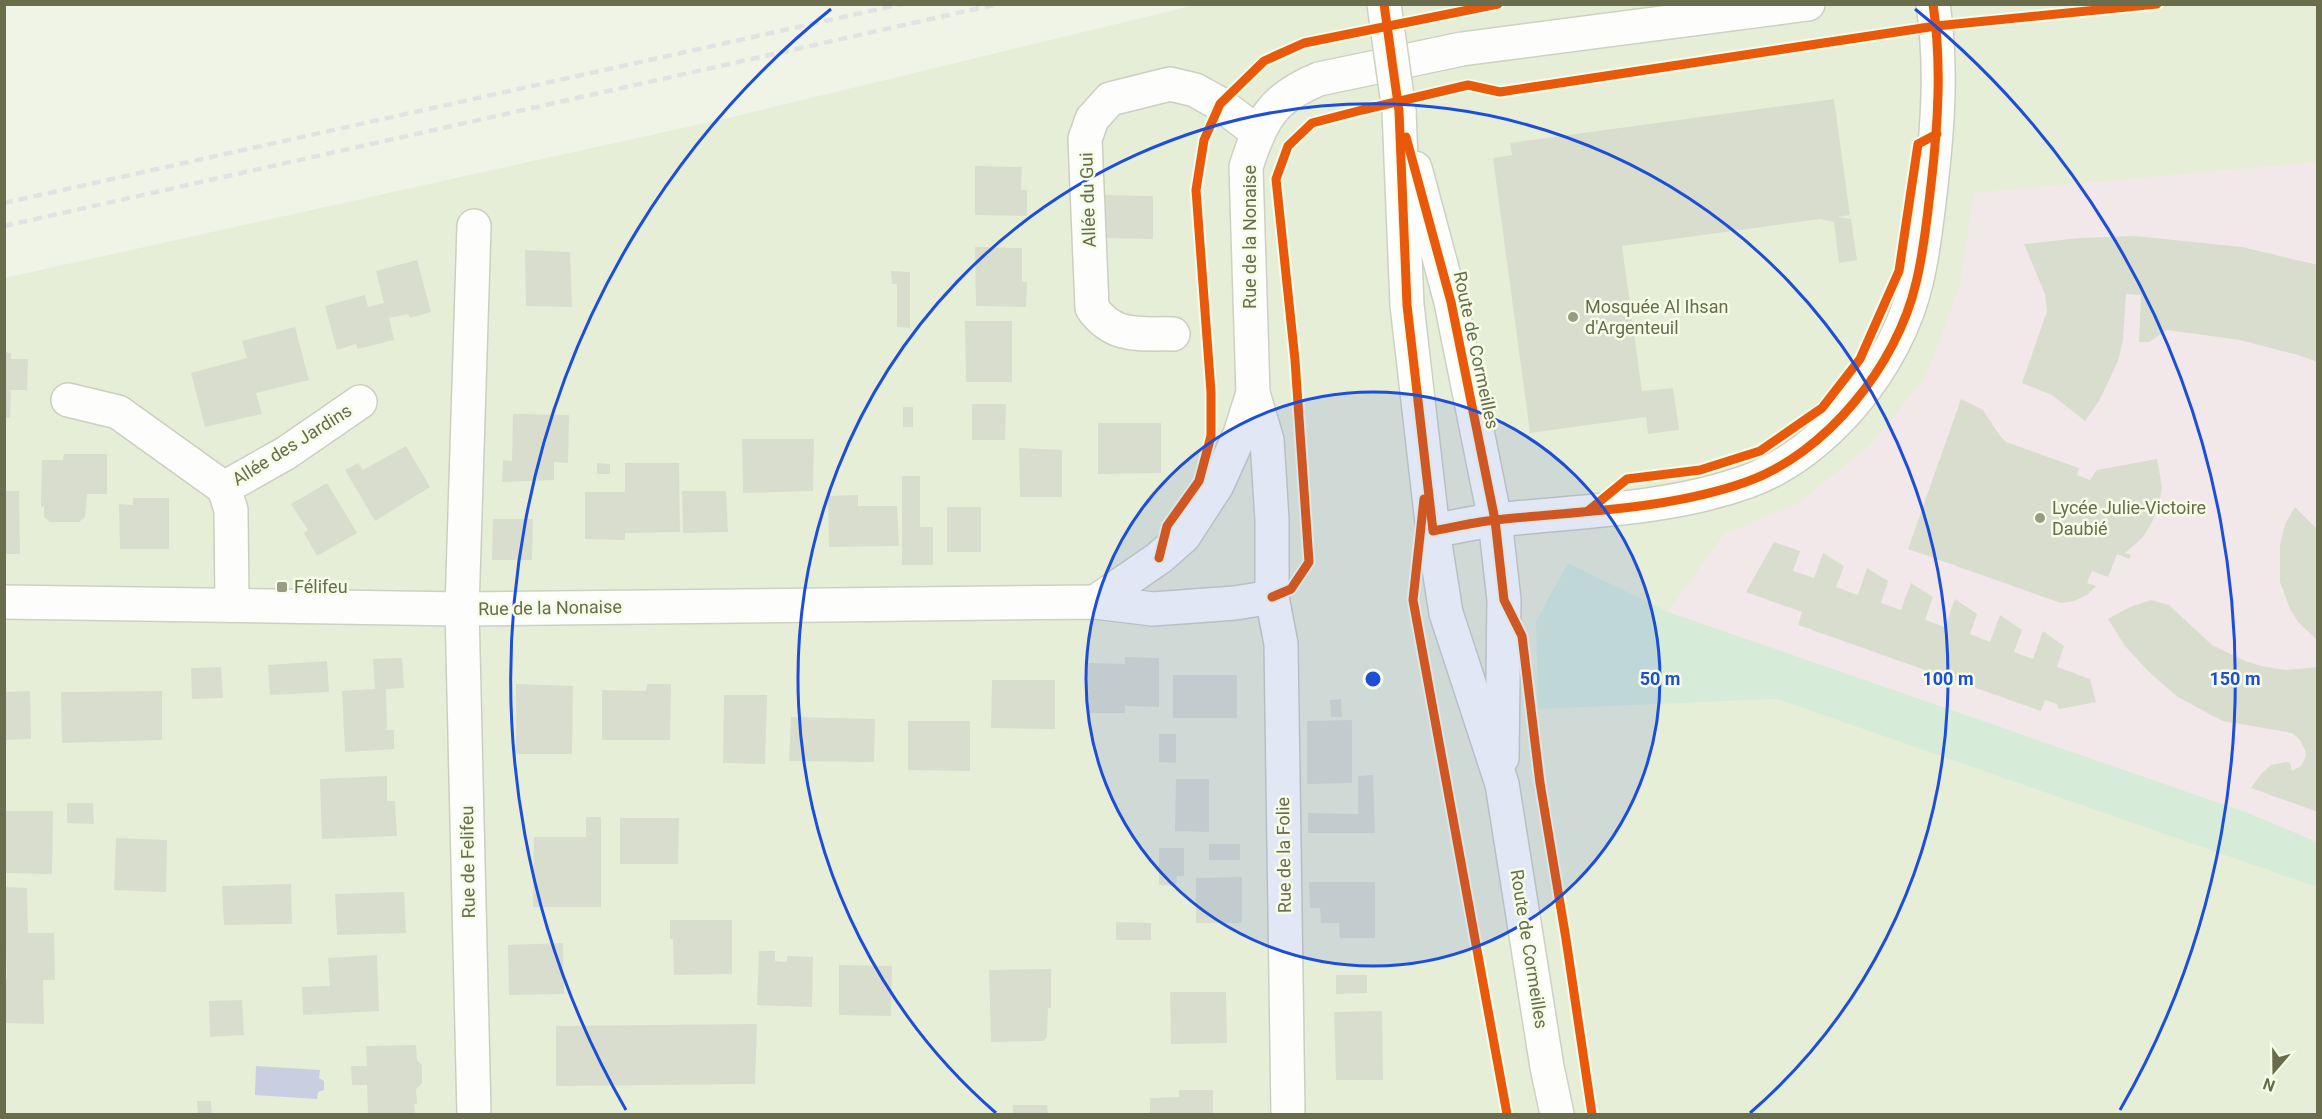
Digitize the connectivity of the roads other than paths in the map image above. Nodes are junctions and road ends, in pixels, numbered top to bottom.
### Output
1 (1384, 4) edge
2 (1808, 4) edge
3 (1933, 4) edge
4 (1399, 111) junction
5 (1257, 132) junction
6 (474, 226) dead end
7 (1173, 334) dead end
8 (1253, 393) junction
9 (68, 400) dead end
10 (360, 402) dead end
11 (224, 488) junction
12 (1495, 520) junction
13 (1433, 531) junction
14 (1272, 597) junction
15 (4, 602) edge
16 (1095, 602) junction
17 (232, 605) junction
18 (462, 609) junction
19 (1502, 784) junction
20 (474, 1114) edge
21 (1288, 1114) edge
22 (1557, 1114) edge

1 - 4 main road, Route de Cormeilles, bridge
2 - 5 main road, Rue de la Nonaise
3 - 12 main road
4 - 12 main road, Route de Cormeilles
4 - 13 main road, Route de Cormeilles
5 - 7 main road, Allée du Gui
5 - 8 main road, Rue de la Nonaise
6 - 18 main road, Rue de Felifeu
8 - 14 main road, Rue de la Nonaise
8 - 16 main road, Rue de la Nonaise
9 - 11 main road, Allée des Jardins
10 - 11 main road, Allée des Jardins
11 - 17 main road, Allée des Jardins
12 - 13 main road
12 - 19 main road, Route de Cormeilles
13 - 19 main road, Route de Cormeilles
14 - 16 main road, Rue de la Nonaise
14 - 21 main road, Rue de la Folie
15 - 17 main road, Rue de la Nonaise
16 - 18 main road, Rue de la Nonaise
17 - 18 main road, Rue de la Nonaise
18 - 20 main road, Rue de Felifeu
19 - 22 main road, Route de Cormeilles

